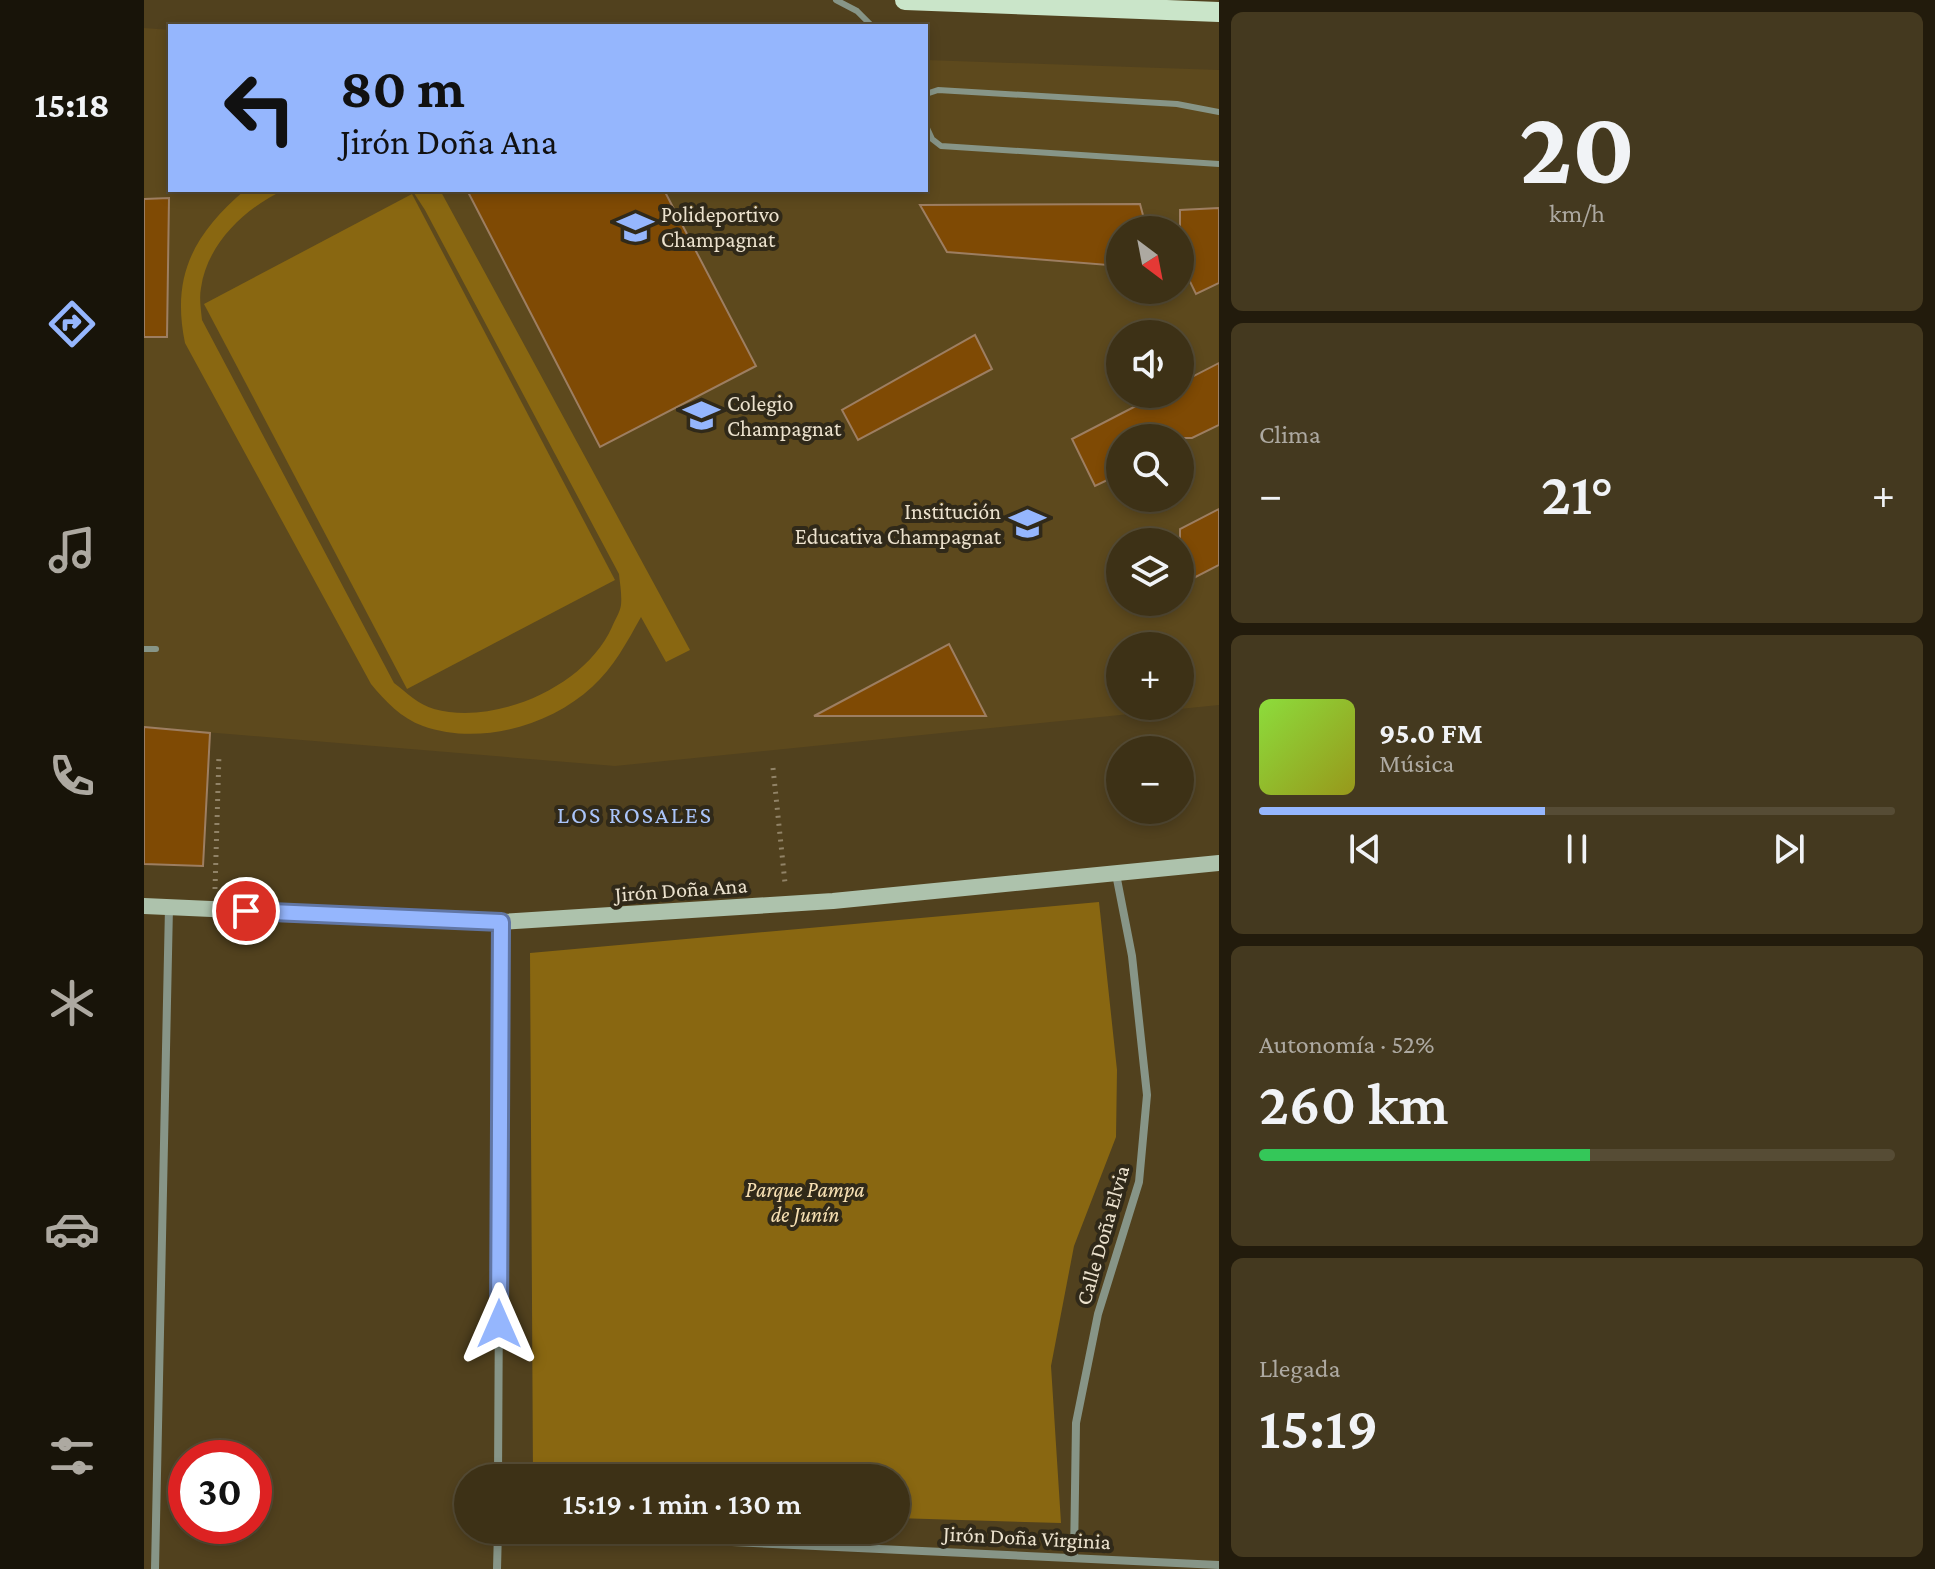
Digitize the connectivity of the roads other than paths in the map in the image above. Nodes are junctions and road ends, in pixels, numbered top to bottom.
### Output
1 (836, 0) edge
2 (905, 0) edge
3 (1219, 12) edge
4 (870, 24) edge
5 (928, 93) edge
6 (1219, 112) edge
7 (928, 130) edge
8 (1219, 164) edge
9 (144, 649) edge
10 (156, 649) dead end
11 (1219, 863) edge
12 (1116, 874) junction
13 (144, 906) edge
14 (169, 907) junction
15 (501, 922) junction
16 (498, 1464) edge
17 (498, 1544) edge
18 (797, 1544) edge
19 (1074, 1557) junction
20 (1219, 1565) edge
21 (155, 1569) edge
22 (497, 1569) edge

1 - 4 lane
2 - 3 main road
5 - 6 lane
7 - 8 lane
9 - 10 lane
11 - 12 street, Jirón Doña Ana
12 - 15 street, Jirón Doña Ana
12 - 19 street, Calle Doña Elvia
13 - 14 street, Jirón Doña Ana
14 - 15 street, Jirón Doña Ana
14 - 21 street
15 - 16 street
17 - 22 street
18 - 19 street, Jirón Doña Virginia
19 - 20 street, Jirón Doña Virginia

